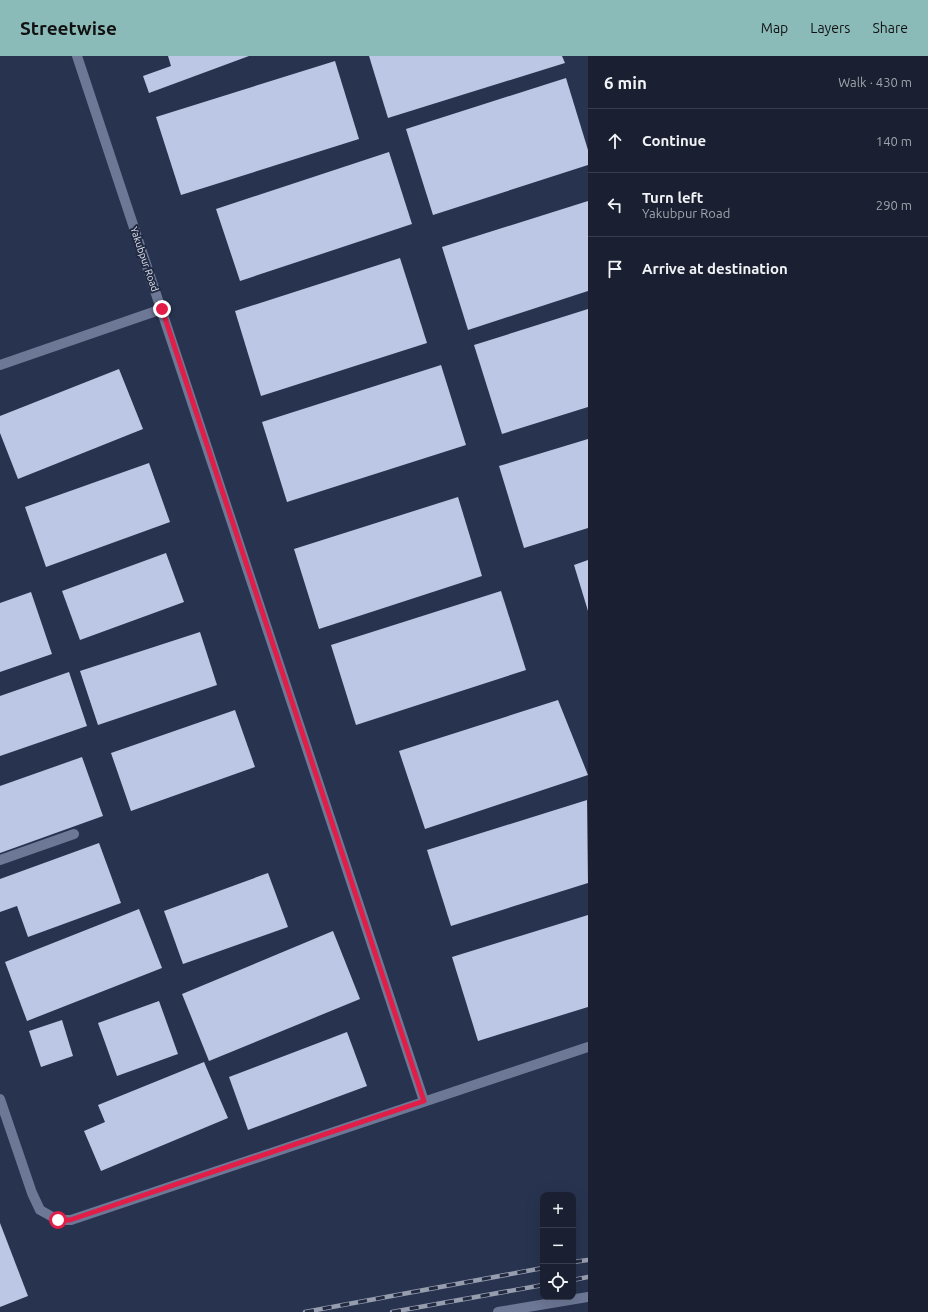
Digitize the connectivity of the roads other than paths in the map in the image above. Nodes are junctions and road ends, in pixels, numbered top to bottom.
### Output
1 (77, 56) edge
2 (162, 309) junction
3 (0, 365) edge
4 (74, 834) dead end
5 (0, 860) edge
6 (588, 1047) edge
7 (424, 1101) junction
8 (1, 1105) edge
9 (588, 1297) edge
10 (498, 1312) edge

1 - 2 street, Yakubpur Road
2 - 3 street
2 - 7 street, Yakubpur Road
4 - 5 street
6 - 7 street
7 - 8 street
9 - 10 street

